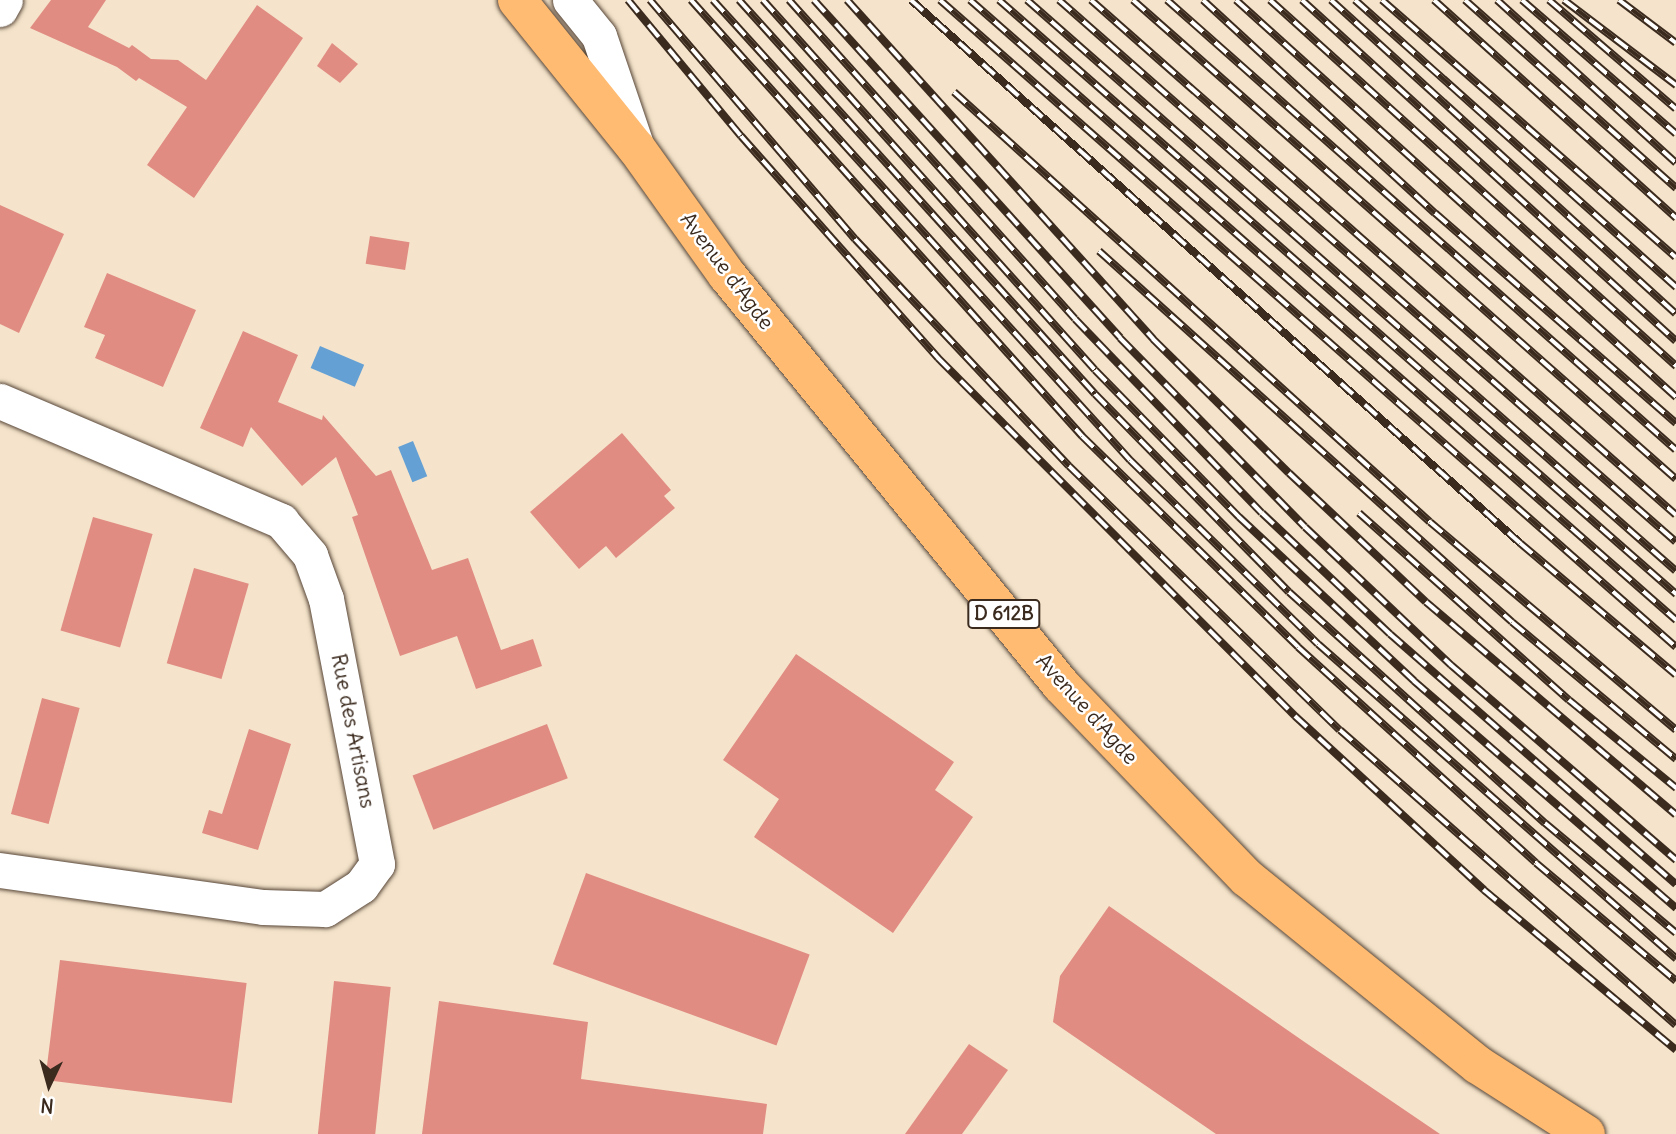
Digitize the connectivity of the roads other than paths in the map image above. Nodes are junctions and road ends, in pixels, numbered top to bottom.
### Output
1 (5, 0) edge
2 (517, 0) edge
3 (570, 0) edge
4 (0, 9) edge
5 (637, 149) junction
6 (0, 401) edge
7 (0, 870) edge
8 (1586, 1134) edge

1 - 4 street
2 - 5 main road, Avenue d'Agde / D 612B
3 - 5 street
5 - 8 main road, Avenue d'Agde / D 612B
6 - 7 street, Rue des Artisans

